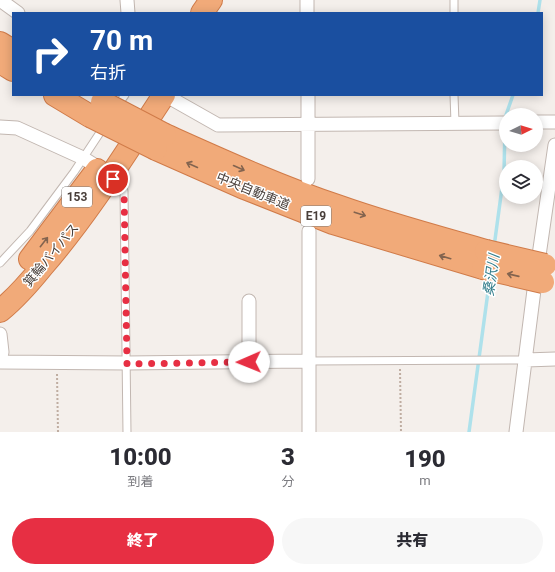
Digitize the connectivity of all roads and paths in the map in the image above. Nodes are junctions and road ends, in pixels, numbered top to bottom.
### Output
1 (0, 0) edge
2 (127, 0) edge
3 (211, 0) edge
4 (227, 0) edge
5 (307, 0) edge
6 (454, 0) edge
7 (17, 12) edge
8 (128, 12) edge
9 (203, 12) edge
10 (220, 12) edge
11 (307, 12) edge
12 (454, 12) edge
13 (0, 43) edge
14 (12, 50) edge
15 (0, 62) edge
16 (12, 69) edge
17 (58, 96) edge
18 (123, 96) edge
19 (146, 96) edge
20 (163, 96) edge
21 (166, 96) edge
22 (308, 96) edge
23 (454, 96) edge
24 (100, 109) edge
25 (543, 122) edge
26 (555, 122) edge
27 (455, 123) junction
28 (499, 123) edge
29 (309, 124) junction
30 (0, 127) edge
31 (555, 145) edge
32 (97, 168) junction
33 (308, 179) dead end
34 (309, 231) dead end
35 (0, 263) edge
36 (549, 274) edge
37 (0, 293) edge
38 (249, 301) dead end
39 (0, 311) edge
40 (0, 334) edge
41 (555, 359) edge
42 (400, 360) junction
43 (526, 360) junction
44 (309, 361) junction
45 (0, 362) edge
46 (249, 362) junction
47 (57, 363) junction
48 (127, 364) junction
49 (58, 432) edge
50 (127, 432) edge
51 (309, 432) edge
52 (401, 432) edge
53 (516, 432) edge

1 - 7 street
2 - 8 street
3 - 9 highway
4 - 10 highway
5 - 11 street
6 - 12 lane
13 - 14 highway
15 - 16 highway
17 - 24 highway, 中央自動車道 / E19
18 - 24 lane
19 - 32 highway, 箕輪バイパス / 153
20 - 32 highway, 箕輪バイパス / 153
21 - 29 street
22 - 29 street
23 - 27 lane
24 - 32 lane
24 - 36 highway, 中央自動車道 / E19, bridge
25 - 26 street
27 - 28 street
27 - 29 street
29 - 33 street
30 - 32 street
31 - 43 street
32 - 35 lane
37 -> 32 highway, 箕輪バイパス / 153
32 - 39 highway, 箕輪バイパス / 153
32 - 48 lane
34 - 44 street
38 - 46 street
40 - 45 street
41 - 43 street
42 - 43 lane
42 - 44 lane
42 - 52 path
43 - 53 street
44 - 46 street
44 - 51 street
45 - 47 street
46 - 48 street
47 - 48 street
47 - 49 path
48 - 50 lane

